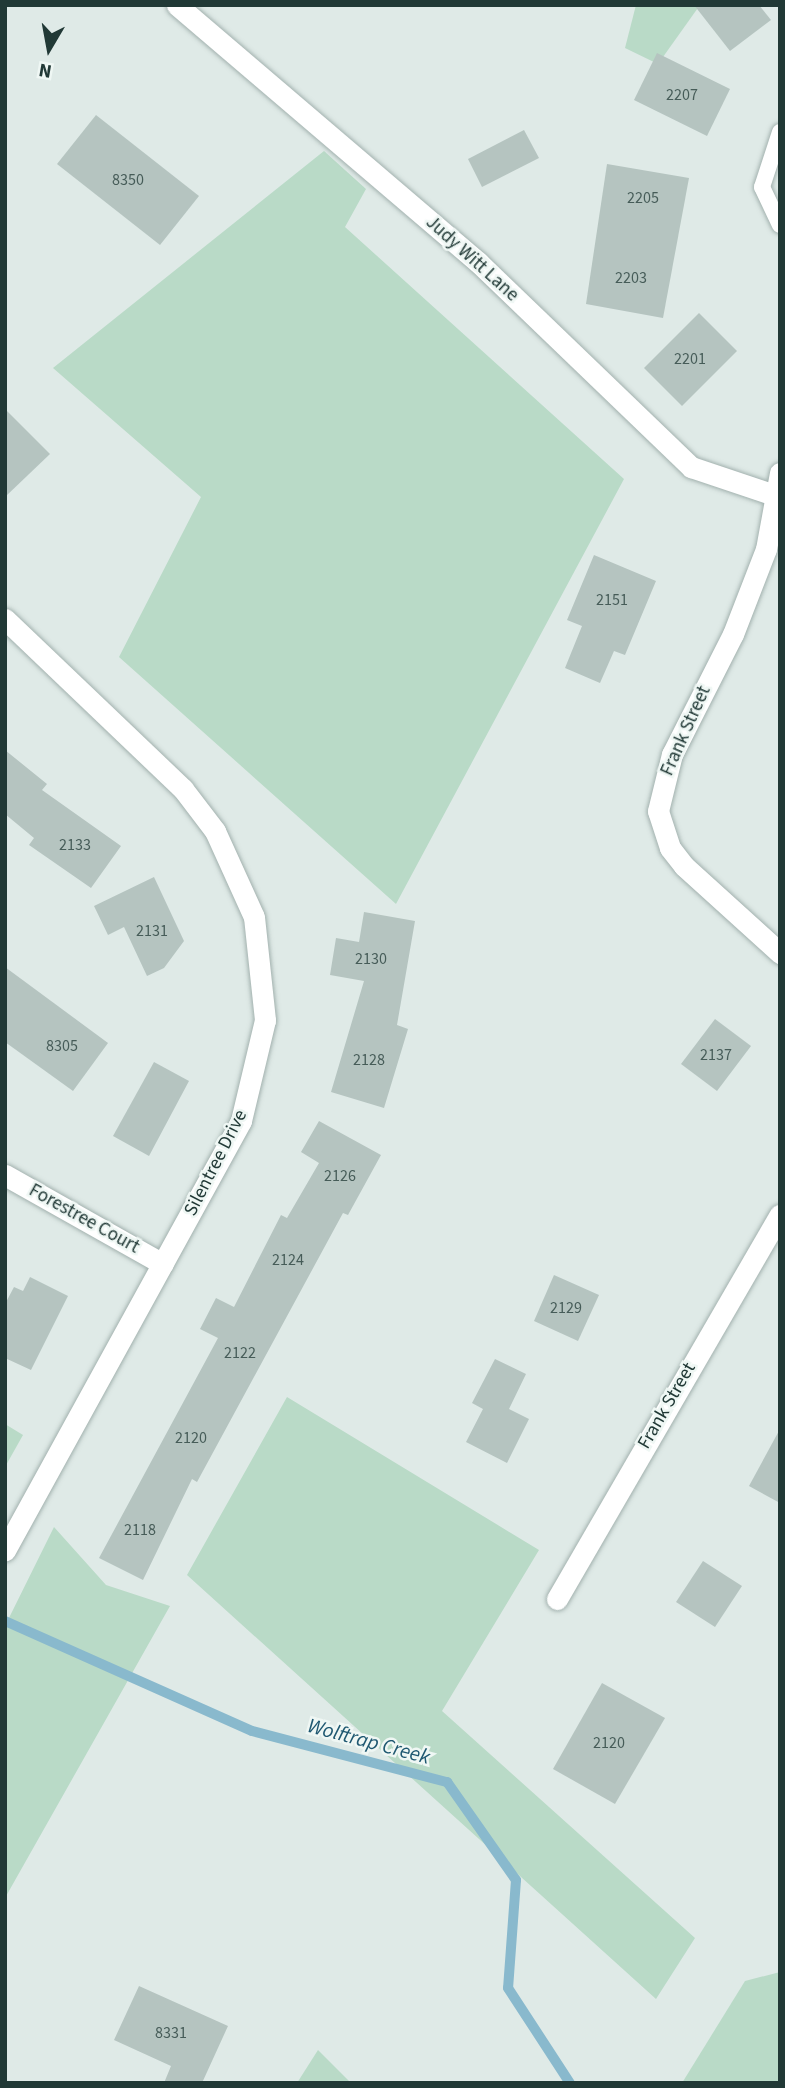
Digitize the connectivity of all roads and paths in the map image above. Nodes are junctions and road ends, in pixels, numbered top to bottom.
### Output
1 (177, 5) edge
2 (780, 132) edge
3 (780, 225) edge
4 (780, 473) edge
5 (774, 495) junction
6 (5, 619) edge
7 (780, 953) edge
8 (5, 1175) edge
9 (780, 1215) edge
10 (163, 1264) junction
11 (5, 1550) edge
12 (556, 1599) dead end

1 - 5 street, Judy Witt Lane
2 - 3 lane
4 - 5 street, Frank Street
5 - 7 street, Frank Street
6 - 10 street, Silentree Drive
8 - 10 street, Forestree Court
9 - 12 street, Frank Street
10 - 11 street, Silentree Drive

